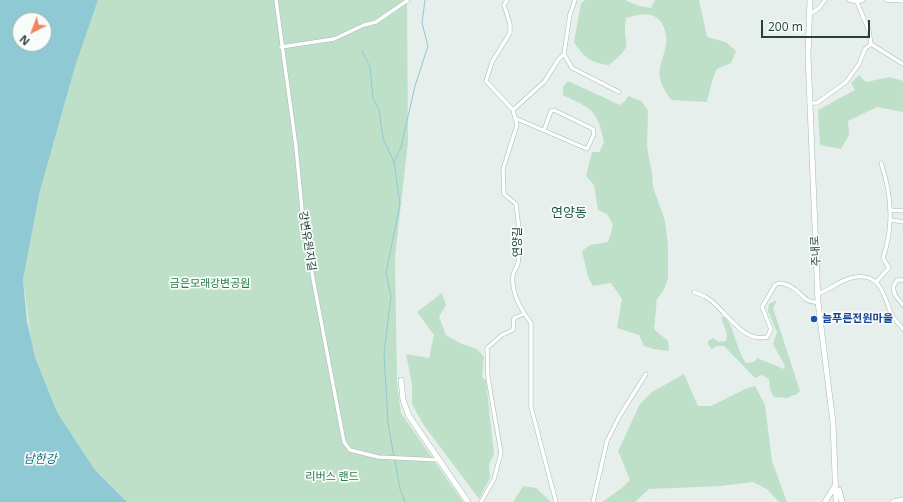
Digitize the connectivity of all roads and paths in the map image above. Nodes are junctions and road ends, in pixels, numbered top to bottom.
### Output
1 (276, 0) edge
2 (408, 0) edge
3 (507, 0) edge
4 (575, 0) edge
5 (810, 0) edge
6 (824, 0) edge
7 (849, 0) edge
8 (863, 0) edge
9 (886, 0) edge
10 (903, 1) edge
11 (857, 2) junction
12 (810, 14) junction
13 (871, 44) junction
14 (281, 47) junction
15 (564, 54) junction
16 (903, 64) edge
17 (619, 92) dead end
18 (810, 103) junction
19 (513, 110) junction
20 (515, 118) junction
21 (544, 130) junction
22 (881, 163) dead end
23 (890, 210) junction
24 (903, 211) edge
25 (892, 220) junction
26 (903, 222) edge
27 (903, 280) edge
28 (876, 282) junction
29 (694, 292) dead end
30 (818, 294) junction
31 (818, 302) junction
32 (903, 306) edge
33 (524, 314) junction
34 (903, 329) edge
35 (646, 374) dead end
36 (402, 380) dead end
37 (439, 460) junction
38 (837, 483) junction
39 (903, 500) edge
40 (468, 502) edge
41 (481, 502) edge
42 (556, 502) edge
43 (593, 502) edge
44 (825, 502) edge
45 (836, 502) edge
46 (842, 502) edge
47 (893, 502) edge

1 - 14 street, 강변유원지길
2 - 14 street
3 - 19 street, 연양길
4 - 15 street
5 - 12 main road, 주내로
6 - 12 street
7 - 11 street
8 - 11 street
9 - 10 street
11 - 13 street
12 - 18 main road, 주내로
13 - 16 street
13 - 18 street
14 - 37 street, 강변유원지길
15 - 17 street
15 - 19 street
18 - 30 main road, 주내로
19 - 20 street, 연양길
20 - 21 street
20 - 33 street, 연양길
21 - 21 street
22 - 23 street
23 - 24 street
23 - 25 street
25 - 26 street
25 - 28 street
27 - 32 street
28 - 30 street
28 - 34 street
29 - 31 street
30 - 31 main road, 주내로
31 - 38 main road, 주내로
33 - 41 street
33 - 42 street, 연양길
35 - 43 street
36 - 37 main road
37 - 40 main road
38 - 44 main road
38 - 45 main road, 주내로
38 - 46 main road
39 - 47 main road

